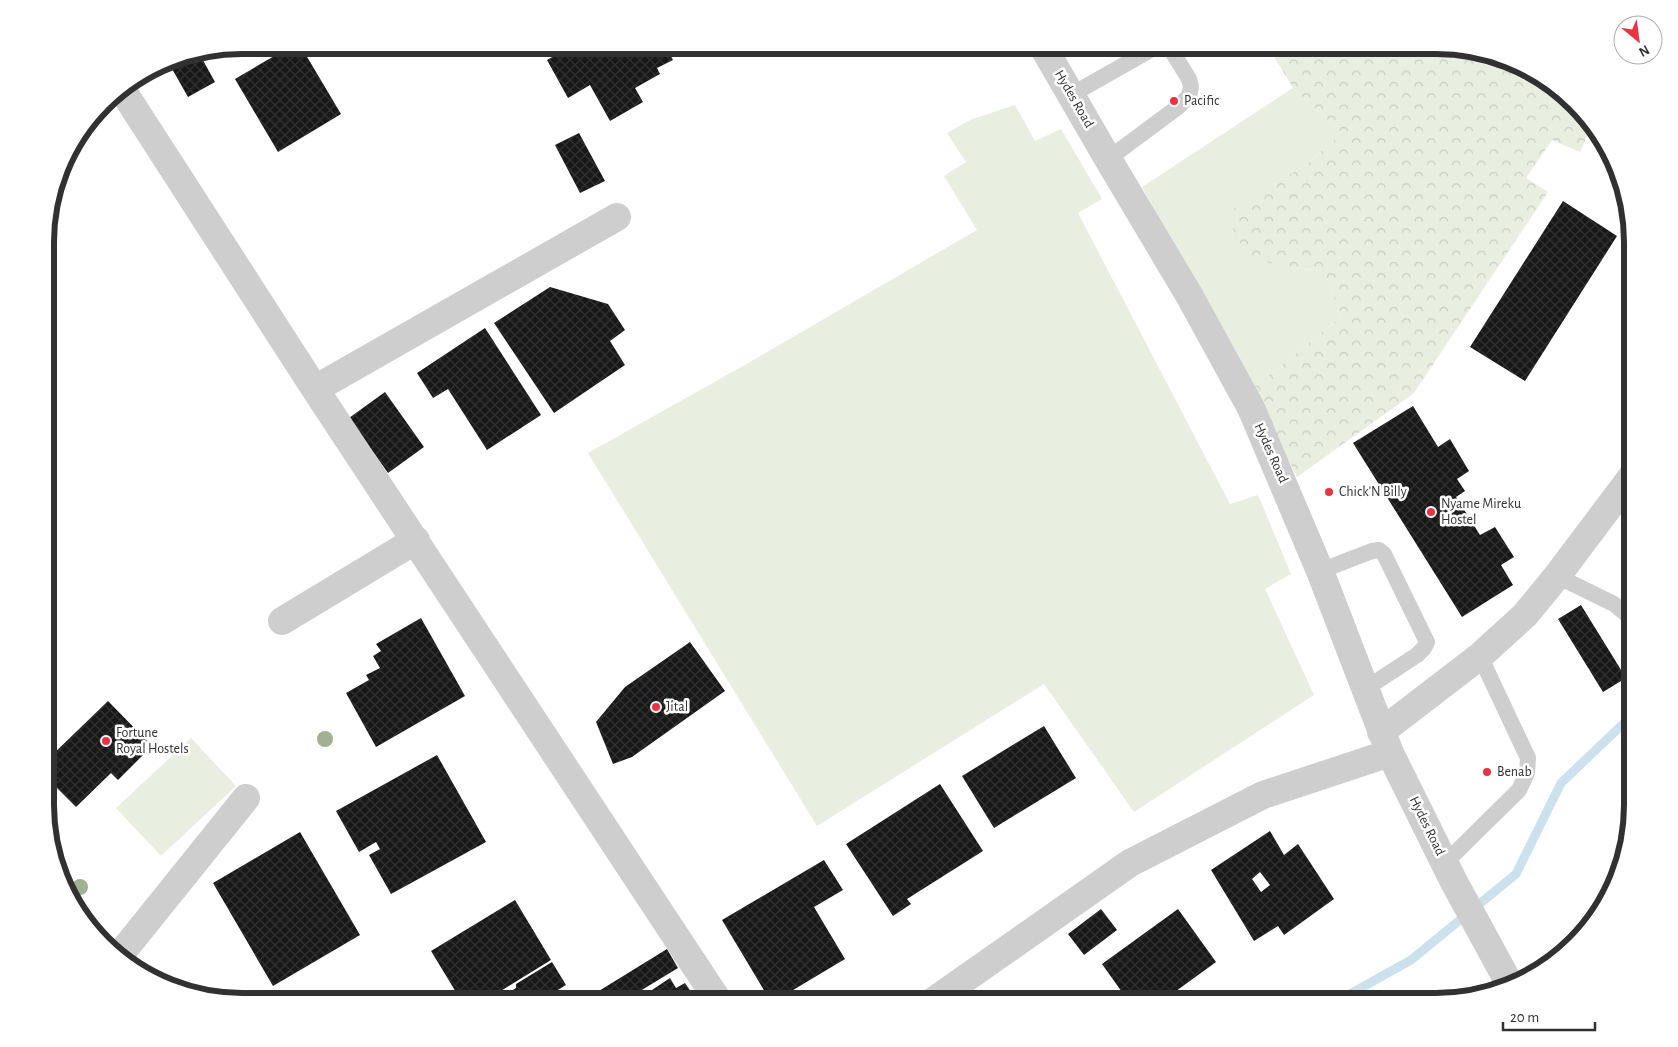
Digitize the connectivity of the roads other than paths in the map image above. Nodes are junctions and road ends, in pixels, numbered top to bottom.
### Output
1 (1047, 54) edge
2 (1140, 54) edge
3 (1173, 54) edge
4 (125, 94) edge
5 (1071, 95) junction
6 (1108, 159) junction
7 (617, 217) dead end
8 (315, 389) junction
9 (1624, 487) edge
10 (416, 540) junction
11 (1320, 571) junction
12 (1557, 576) junction
13 (1624, 612) edge
14 (282, 621) dead end
15 (1480, 656) junction
16 (1365, 689) junction
17 (1386, 742) junction
18 (246, 798) dead end
19 (1450, 873) junction
20 (123, 951) edge
21 (1507, 979) edge
22 (713, 993) edge
23 (945, 993) edge

1 - 5 street, Hydes Road
2 - 5 lane
3 - 6 lane
4 - 8 street
5 - 6 street, Hydes Road
6 - 11 street, Hydes Road
7 - 8 street
8 - 10 street
9 - 12 street
10 - 14 street
10 - 22 street
11 - 16 street, Hydes Road
11 - 16 lane
12 - 13 lane
12 - 15 street
15 - 17 street
15 - 19 lane
16 - 17 street, Hydes Road
17 - 19 street, Hydes Road
17 - 23 street
18 - 20 street
19 - 21 street, Hydes Road

